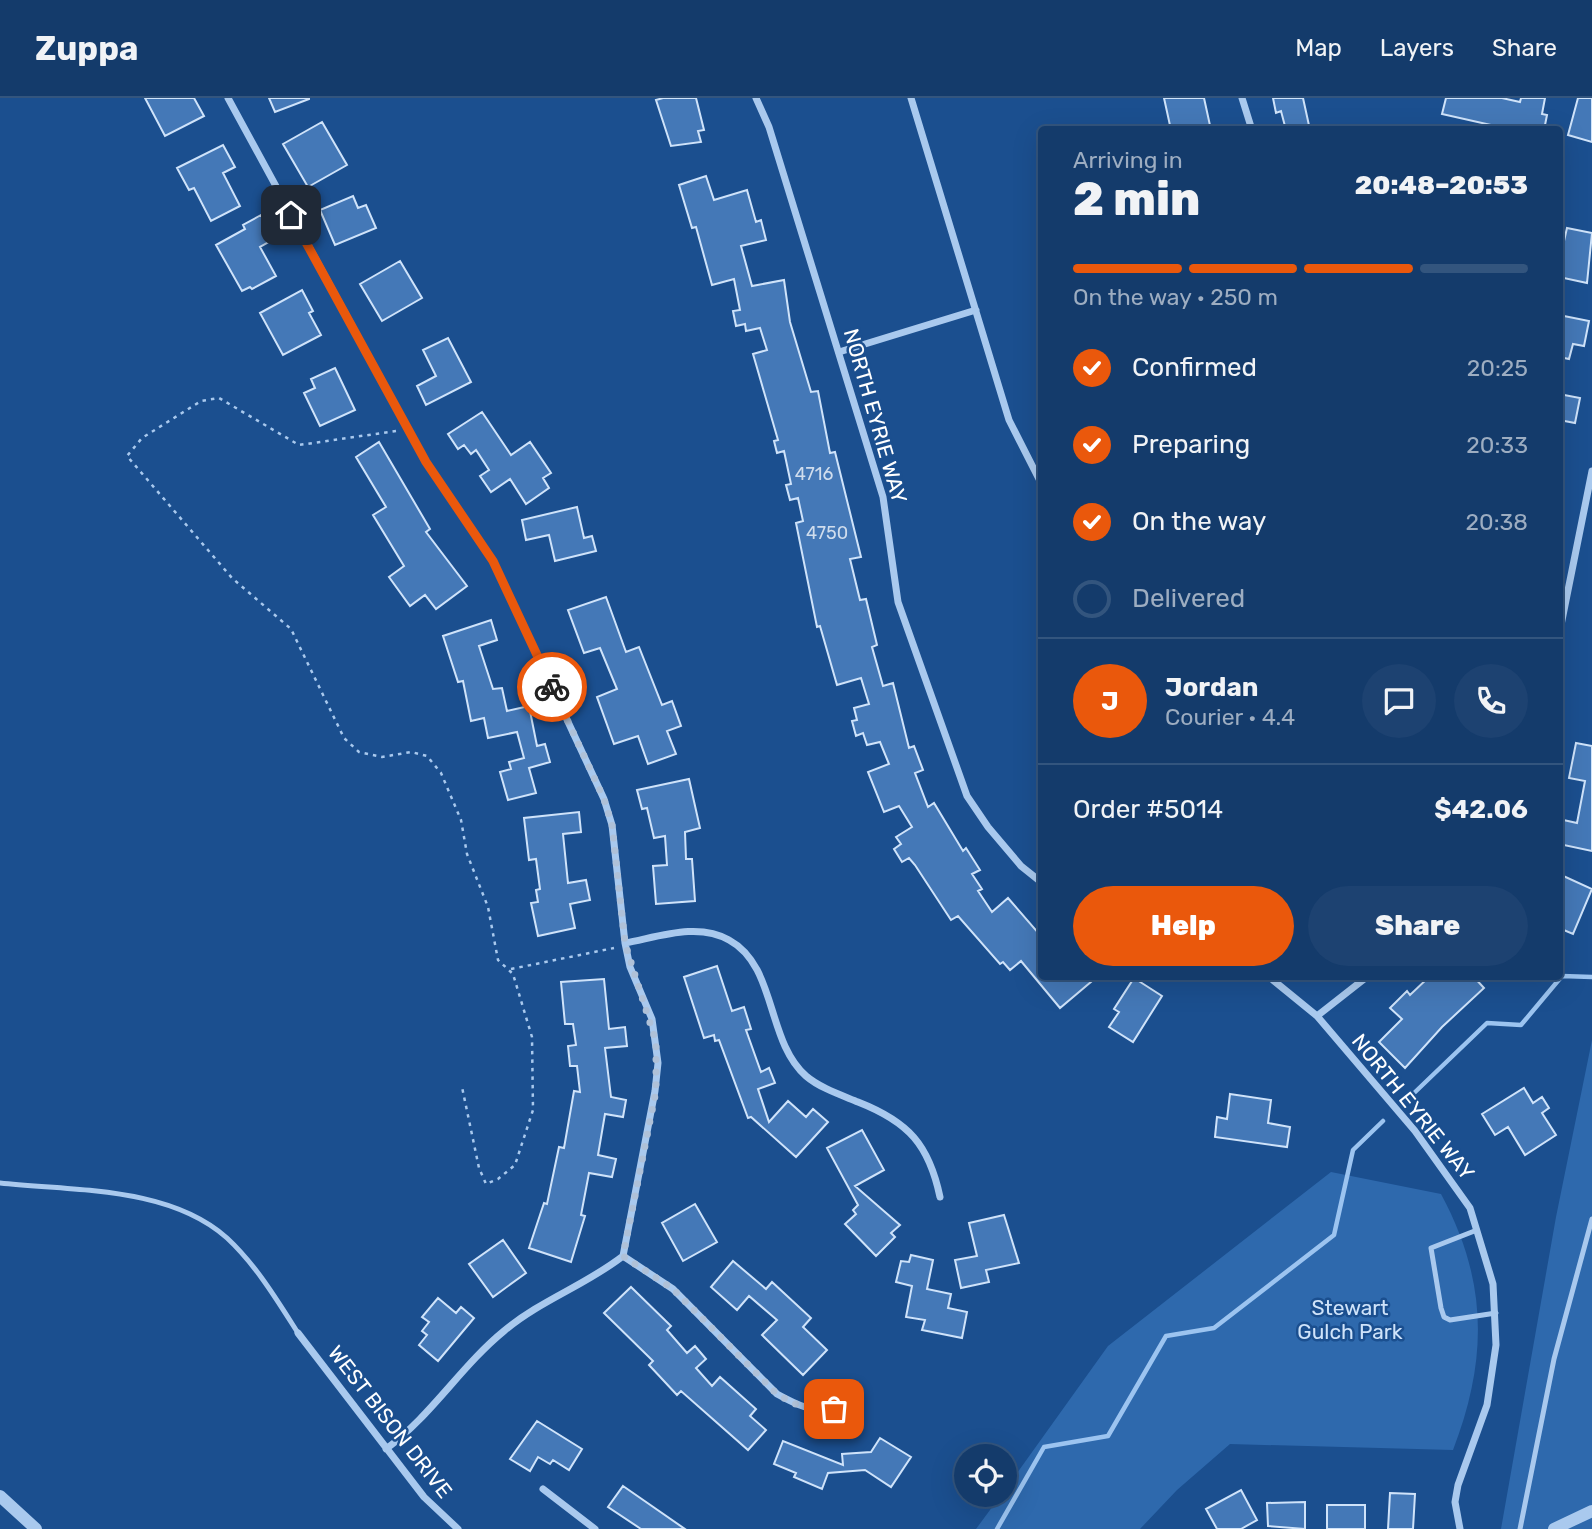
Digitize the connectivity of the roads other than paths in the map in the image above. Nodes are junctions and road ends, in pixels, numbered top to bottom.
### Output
1 (228, 98) edge
2 (757, 98) edge
3 (911, 98) edge
4 (1242, 98) edge
5 (1251, 126) edge
6 (976, 310) junction
7 (839, 352) junction
8 (1592, 471) edge
9 (1038, 477) edge
10 (1563, 615) edge
11 (1038, 880) edge
12 (621, 945) junction
13 (1273, 980) edge
14 (1363, 980) edge
15 (1317, 1016) junction
16 (0, 1183) edge
17 (940, 1197) dead end
18 (1592, 1219) edge
19 (1477, 1230) junction
20 (623, 1256) junction
21 (1496, 1313) junction
22 (298, 1333) joint
23 (834, 1409) dead end
24 (386, 1449) junction
25 (543, 1489) dead end
26 (0, 1496) edge
27 (1592, 1511) edge
28 (36, 1529) edge
29 (458, 1529) edge
30 (595, 1529) edge
31 (1460, 1529) edge
32 (1520, 1529) edge
33 (1554, 1529) edge

1 - 12 street
2 - 7 street, NORTH EYRIE WAY
3 - 6 street
4 - 5 street
6 - 7 street
6 - 9 street
7 - 11 street, NORTH EYRIE WAY
8 - 10 street
12 - 17 street
12 - 20 street
13 - 15 street, NORTH EYRIE WAY
14 - 15 street
15 - 19 street, NORTH EYRIE WAY
16 - 22 lane
18 - 32 lane
19 - 21 street, NORTH EYRIE WAY
19 - 21 lane
20 - 23 street
20 - 24 street
21 - 31 street, NORTH EYRIE WAY
22 - 24 street, WEST BISON DRIVE
24 - 29 street, WEST BISON DRIVE
25 - 30 street
26 - 28 street
27 - 33 street

